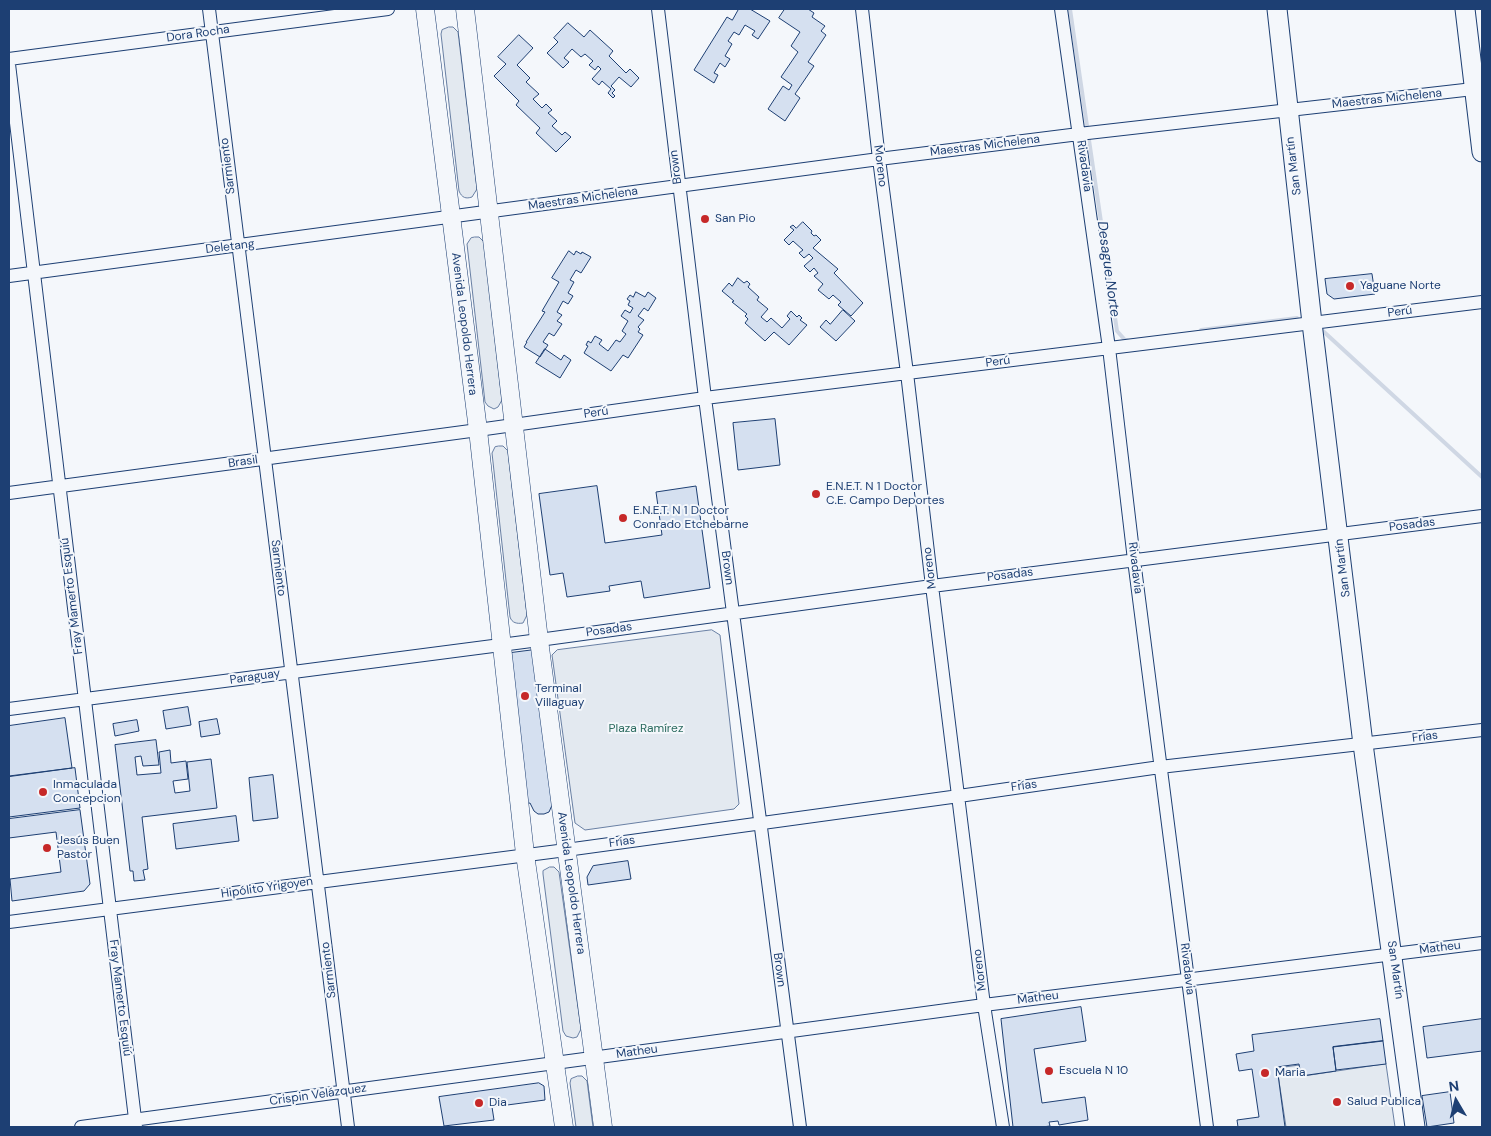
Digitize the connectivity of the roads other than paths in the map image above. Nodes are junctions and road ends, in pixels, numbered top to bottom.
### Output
1 (209, 9) edge
2 (388, 9) edge
3 (425, 9) edge
4 (465, 9) edge
5 (658, 9) edge
6 (862, 9) edge
7 (1061, 9) edge
8 (1277, 9) edge
9 (1465, 9) edge
10 (212, 32) junction
11 (9, 59) edge
12 (9, 64) edge
13 (1478, 89) edge
14 (1288, 110) junction
15 (1080, 134) junction
16 (1482, 152) edge
17 (878, 159) junction
18 (678, 186) junction
19 (489, 212) junction
20 (451, 218) junction
21 (238, 246) junction
22 (33, 272) junction
23 (9, 276) edge
24 (1482, 302) edge
25 (1312, 323) junction
26 (1109, 348) junction
27 (907, 373) junction
28 (705, 398) junction
29 (514, 424) junction
30 (478, 430) junction
31 (264, 459) junction
32 (59, 486) junction
33 (9, 493) edge
34 (1482, 516) edge
35 (1339, 535) junction
36 (1134, 560) junction
37 (932, 586) junction
38 (733, 612) junction
39 (539, 640) junction
40 (500, 644) junction
41 (291, 672) junction
42 (84, 699) junction
43 (9, 709) edge
44 (1482, 730) edge
45 (1363, 744) junction
46 (1160, 766) junction
47 (959, 796) junction
48 (760, 823) junction
49 (566, 850) junction
50 (525, 854) junction
51 (318, 881) junction
52 (109, 909) junction
53 (9, 922) edge
54 (1482, 942) edge
55 (1392, 954) junction
56 (1189, 979) junction
57 (984, 1005) junction
58 (787, 1031) junction
59 (594, 1058) junction
60 (556, 1063) junction
61 (343, 1091) junction
62 (136, 1124) edge
63 (81, 1127) edge
64 (348, 1127) edge
65 (564, 1127) edge
66 (603, 1127) edge
67 (800, 1127) edge
68 (1003, 1127) edge
69 (1207, 1127) edge
70 (1415, 1127) edge

1 - 10 street, Sarmiento
2 - 10 street, Dora Rocha
3 - 20 street, Avenida Leopoldo Herrera
4 - 19 street, Avenida Leopoldo Herrera
5 - 18 street, Brown
6 - 17 street, Moreno
7 - 15 street, Rivadavia
8 - 14 main road, San Martín
9 - 13 main road
10 - 11 street, Dora Rocha
10 - 21 street, Sarmiento
12 - 22 street, Fray Mamerto Esquiú
13 - 14 street, Maestras Michelena
13 - 16 main road
14 - 15 street, Maestras Michelena
14 - 25 main road, San Martín
15 - 17 street, Maestras Michelena
15 - 26 street, Rivadavia
17 - 18 street, Maestras Michelena
17 - 27 street, Moreno
18 - 19 street, Maestras Michelena
18 - 28 street, Brown
19 - 20 street
19 - 29 street, Avenida Leopoldo Herrera
20 - 21 street, Deletang
20 - 30 street, Avenida Leopoldo Herrera
21 - 22 street, Deletang
21 - 31 street, Sarmiento
22 - 23 street, Deletang
22 - 32 street, Fray Mamerto Esquiú
24 - 25 street, Perú
25 - 26 street, Perú
25 - 35 main road, San Martín
26 - 27 street, Perú
26 - 36 street, Rivadavia
27 - 28 street, Perú
27 - 37 street, Moreno
28 - 29 street, Perú
28 - 38 street, Brown
29 - 30 street
29 - 39 street, Avenida Leopoldo Herrera
30 - 31 street, Brasil
30 - 40 street, Avenida Leopoldo Herrera
31 - 32 street, Brasil
31 - 41 street, Sarmiento
32 - 33 street, Brasil
32 - 42 street, Fray Mamerto Esquiú
34 - 35 street, Posadas
35 - 36 street, Posadas
35 - 45 main road, San Martín
36 - 37 street, Posadas
36 - 46 street, Rivadavia
37 - 38 street, Posadas
37 - 47 street, Moreno
38 - 39 street, Posadas
38 - 48 street, Brown
39 - 40 street
39 - 49 street, Avenida Leopoldo Herrera
40 - 41 street, Paraguay
40 - 50 street, Avenida Leopoldo Herrera
41 - 42 street, Paraguay
41 - 51 street, Sarmiento
42 - 43 street, Paraguay
42 - 52 street, Fray Mamerto Esquiú
44 - 45 street, Frías
45 - 46 street, Frías
45 - 55 main road, San Martín
46 - 47 street, Frías
46 - 56 street, Rivadavia
47 - 48 street, Frías
47 - 57 street, Moreno
48 - 49 street, Frías
48 - 58 street, Brown
49 - 50 street, Frías
49 - 59 street, Avenida Leopoldo Herrera
50 - 51 street, Hipólito Yrigoyen
50 - 60 street, Avenida Leopoldo Herrera
51 - 52 street, Hipólito Yrigoyen
51 - 61 street, Sarmiento
52 - 53 street, Hipólito Yrigoyen
52 - 62 street, Fray Mamerto Esquiú
54 - 55 street, Matheu
55 - 56 street, Matheu
55 - 70 main road, San Martín
56 - 57 street, Matheu
56 - 69 street, Rivadavia
57 - 58 street, Matheu
57 - 68 street, Moreno
58 - 59 street, Matheu
58 - 67 street, Brown
59 - 60 street, Matheu
59 - 66 street, Avenida Leopoldo Herrera
60 - 61 street, Crispin Velázquez
60 - 65 street, Avenida Leopoldo Herrera
61 - 62 street, Crispin Velázquez
61 - 64 street, Sarmiento
62 - 63 street, Crispin Velázquez

